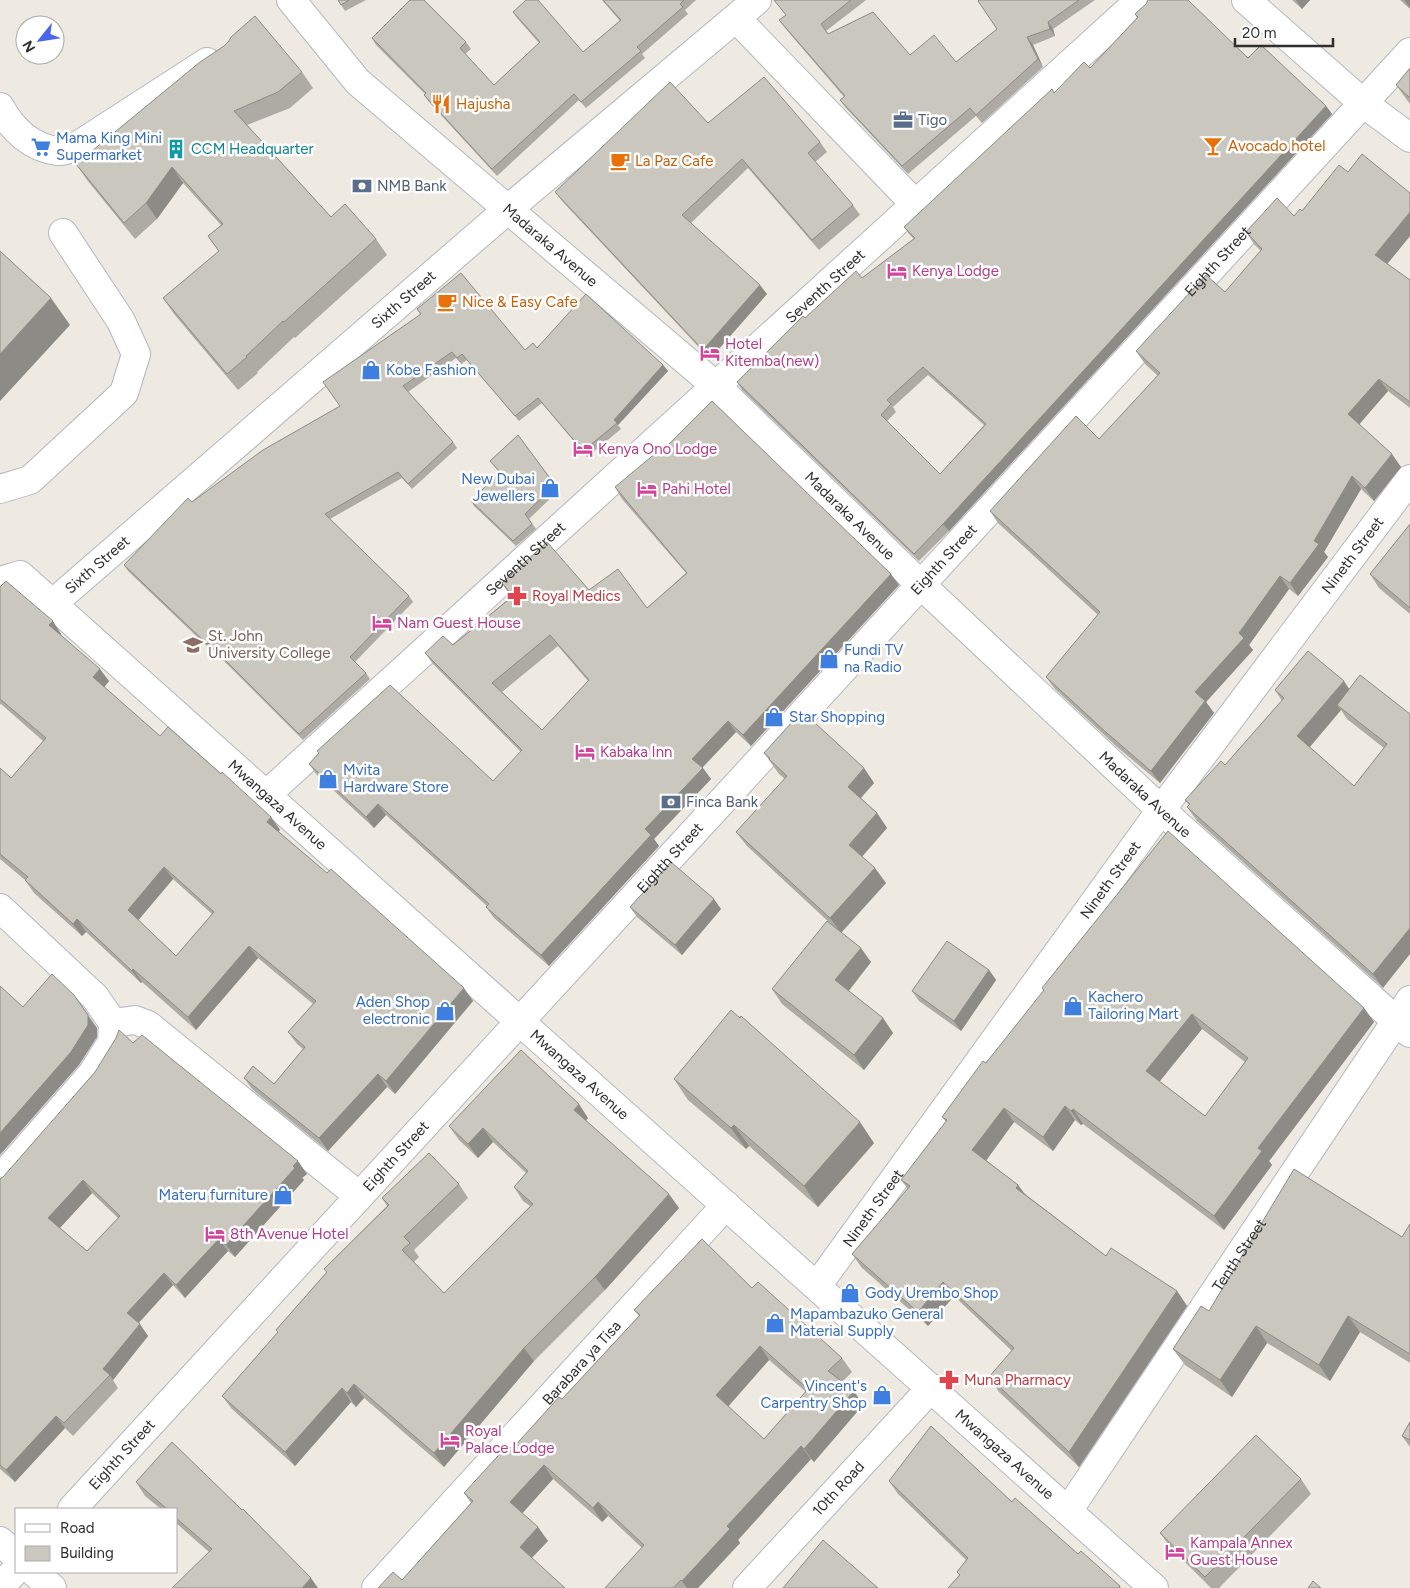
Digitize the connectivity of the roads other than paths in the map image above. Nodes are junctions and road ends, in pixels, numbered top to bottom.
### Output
1 (290, 0) edge
2 (757, 0) edge
3 (1140, 0) edge
4 (1246, 0) edge
5 (736, 18) junction
6 (227, 48) edge
7 (1410, 52) edge
8 (1363, 103) junction
9 (0, 107) edge
10 (1410, 138) edge
11 (915, 204) junction
12 (506, 210) junction
13 (62, 233) dead end
14 (716, 386) junction
15 (1410, 478) edge
16 (0, 489) edge
17 (0, 582) edge
18 (920, 584) junction
19 (52, 604) junction
20 (266, 795) junction
21 (1161, 810) junction
22 (0, 908) edge
23 (1406, 1018) edge
24 (519, 1021) junction
25 (113, 1023) junction
26 (0, 1179) edge
27 (359, 1196) junction
28 (726, 1205) junction
29 (817, 1286) junction
30 (931, 1388) junction
31 (73, 1508) edge
32 (1068, 1511) junction
33 (0, 1541) edge
34 (15, 1555) edge
35 (15, 1571) edge
36 (35, 1573) edge
37 (0, 1588) edge
38 (52, 1588) edge
39 (376, 1588) edge
40 (747, 1588) edge
41 (1154, 1588) edge

1 - 12 street, Madaraka Avenue
2 - 5 street, Sixth Street
3 - 11 street, Seventh Street
4 - 8 street
5 - 11 street
5 - 12 street, Sixth Street
6 - 9 street
7 - 8 street, Eighth Street
8 - 10 street
8 - 18 street, Eighth Street
11 - 14 street, Seventh Street
12 - 14 street, Madaraka Avenue
12 - 19 street, Sixth Street
13 - 16 street
14 - 18 street, Madaraka Avenue
14 - 20 street, Seventh Street
15 - 21 street, Nineth Street
17 - 19 street, Mwangaza Avenue
18 - 21 street, Madaraka Avenue
18 - 24 street, Eighth Street
19 - 20 street, Mwangaza Avenue
20 - 24 street, Mwangaza Avenue
21 - 23 street, Madaraka Avenue
21 - 29 street, Nineth Street
22 - 25 street
23 - 32 street, Tenth Street
24 - 27 street, Eighth Street
24 - 28 street, Mwangaza Avenue
25 - 26 street
25 - 27 street
27 - 31 street, Eighth Street
28 - 29 street, Mwangaza Avenue
28 - 39 street, Barabara ya Tisa
29 - 30 street, Mwangaza Avenue
30 - 32 street, Mwangaza Avenue
30 - 40 street, 10th Road
32 - 41 street, Mwangaza Avenue
33 - 34 street
35 - 37 street
36 - 38 street

